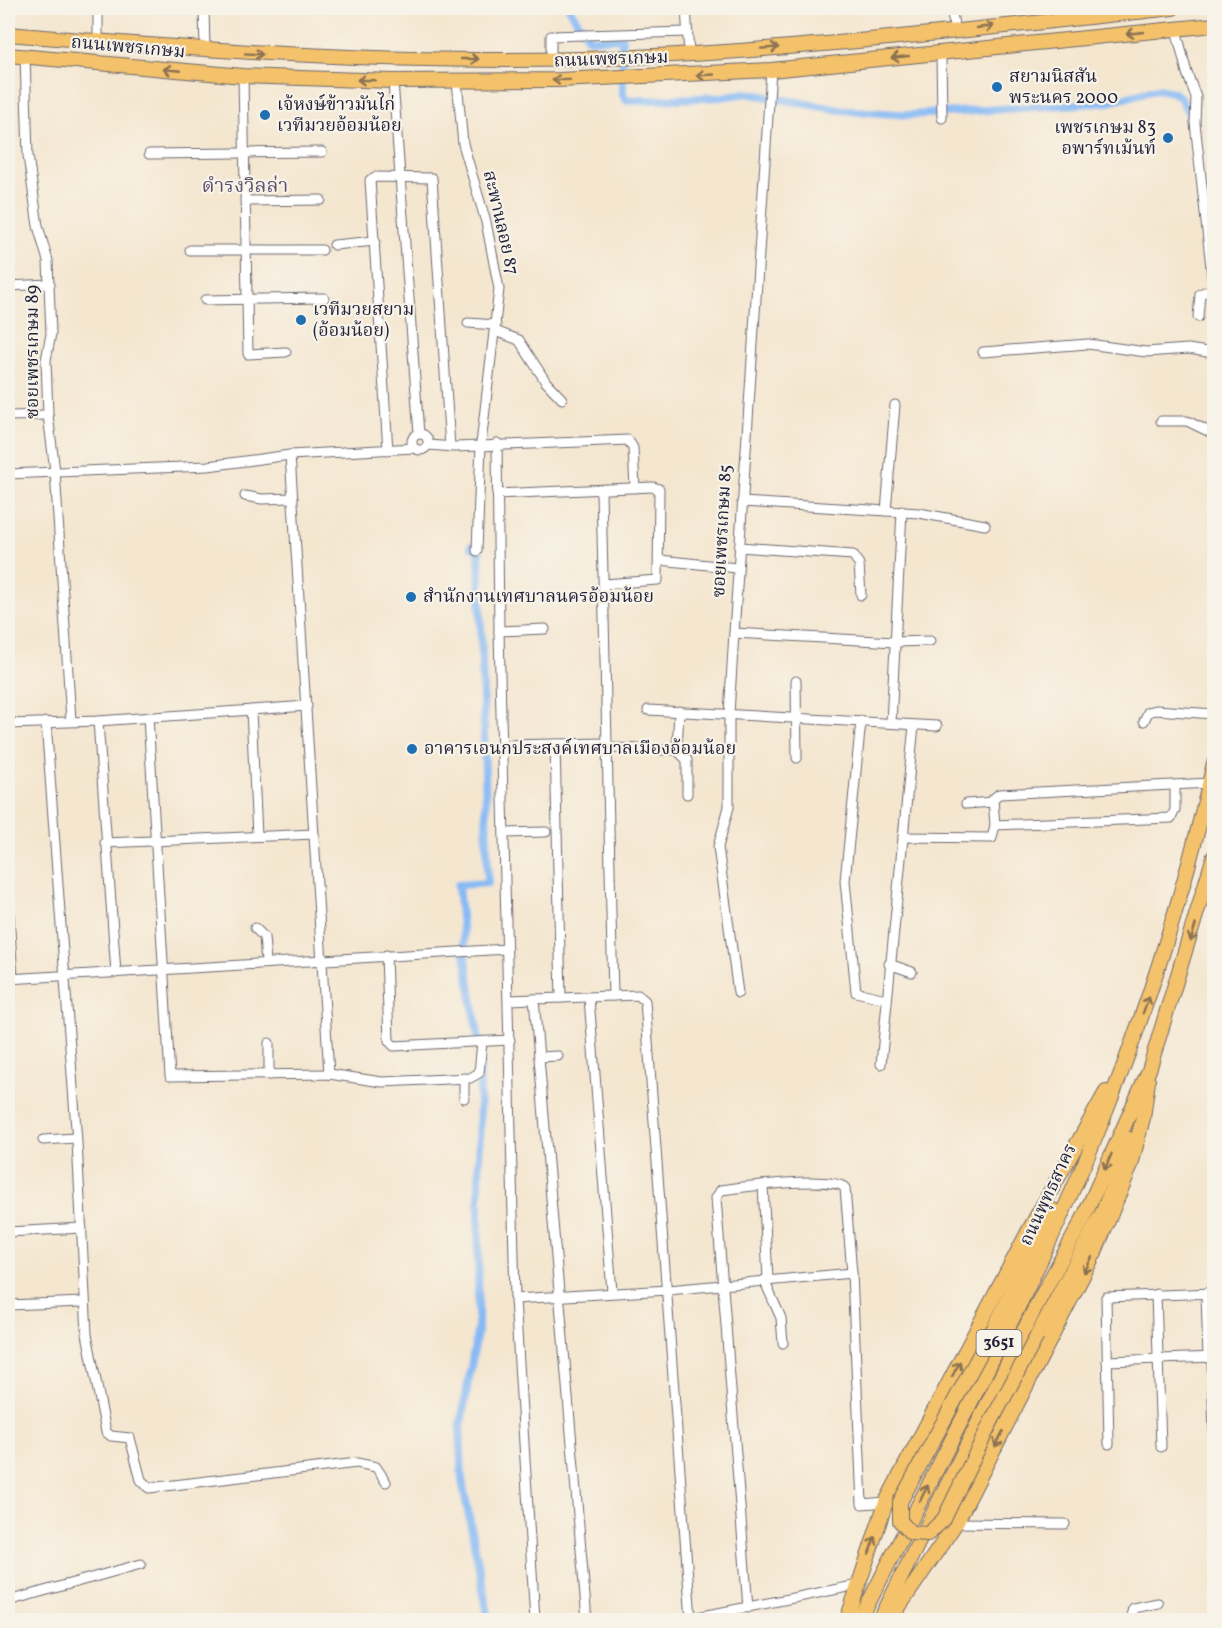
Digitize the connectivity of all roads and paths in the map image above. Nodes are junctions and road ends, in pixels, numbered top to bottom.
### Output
1 (98, 8) edge
2 (204, 8) edge
3 (686, 8) edge
4 (951, 8) edge
5 (1167, 8) edge
6 (1086, 12) edge
7 (1215, 25) edge
8 (1176, 29) junction
9 (955, 30) junction
10 (687, 32) junction
11 (8, 34) edge
12 (98, 41) junction
13 (205, 50) junction
14 (941, 53) junction
15 (689, 54) junction
16 (8, 55) edge
17 (25, 56) junction
18 (302, 56) junction
19 (391, 59) junction
20 (430, 59) junction
21 (551, 59) junction
22 (243, 76) junction
23 (770, 77) junction
24 (303, 79) junction
25 (393, 81) junction
26 (430, 81) junction
27 (457, 81) junction
28 (942, 118) dead end
29 (322, 152) dead end
30 (245, 153) junction
31 (149, 154) dead end
32 (399, 177) junction
33 (321, 200) dead end
34 (245, 201) junction
35 (375, 241) junction
36 (334, 245) dead end
37 (190, 250) dead end
38 (322, 250) dead end
39 (246, 251) junction
40 (50, 284) junction
41 (8, 286) edge
42 (1214, 291) edge
43 (324, 298) dead end
44 (205, 300) dead end
45 (247, 300) junction
46 (1198, 317) dead end
47 (468, 323) dead end
48 (496, 328) junction
49 (286, 351) dead end
50 (983, 352) dead end
51 (1215, 353) edge
52 (562, 399) dead end
53 (896, 405) dead end
54 (48, 415) junction
55 (8, 416) edge
56 (1161, 421) dead end
57 (419, 434) junction
58 (1215, 434) edge
59 (497, 443) junction
60 (481, 444) junction
61 (429, 445) junction
62 (450, 447) junction
63 (414, 448) junction
64 (388, 450) junction
65 (290, 455) junction
66 (55, 471) junction
67 (8, 474) edge
68 (635, 488) junction
69 (601, 491) junction
70 (497, 494) junction
71 (245, 496) dead end
72 (293, 498) junction
73 (742, 502) junction
74 (886, 511) junction
75 (902, 512) junction
76 (985, 525) dead end
77 (739, 547) junction
78 (477, 551) dead end
79 (660, 560) junction
80 (737, 568) junction
81 (604, 584) junction
82 (861, 595) dead end
83 (545, 629) dead end
84 (499, 631) junction
85 (734, 633) junction
86 (930, 640) dead end
87 (895, 642) junction
88 (796, 681) dead end
89 (307, 706) junction
90 (251, 710) junction
91 (648, 710) dead end
92 (679, 711) junction
93 (729, 714) junction
94 (1215, 714) edge
95 (147, 717) junction
96 (797, 718) junction
97 (71, 720) junction
98 (98, 721) junction
99 (1144, 721) dead end
100 (46, 722) junction
101 (861, 722) junction
102 (891, 723) junction
103 (8, 724) edge
104 (914, 725) junction
105 (937, 726) dead end
106 (555, 744) junction
107 (608, 745) junction
108 (502, 746) junction
109 (646, 749) dead end
110 (662, 750) dead end
111 (677, 750) junction
112 (796, 759) dead end
113 (1215, 763) edge
114 (1210, 783) junction
115 (1175, 786) junction
116 (687, 794) dead end
117 (993, 802) junction
118 (966, 804) dead end
119 (995, 825) junction
120 (546, 832) dead end
121 (504, 833) junction
122 (314, 834) junction
123 (257, 836) junction
124 (903, 837) junction
125 (156, 841) junction
126 (105, 843) junction
127 (1215, 856) edge
128 (8, 897) edge
129 (255, 928) dead end
130 (507, 949) junction
131 (386, 955) junction
132 (320, 958) junction
133 (266, 962) junction
134 (889, 964) junction
135 (165, 969) junction
136 (912, 972) dead end
137 (116, 973) junction
138 (65, 974) junction
139 (10, 979) edge
140 (738, 993) dead end
141 (613, 996) junction
142 (561, 998) junction
143 (589, 998) junction
144 (534, 999) junction
145 (886, 999) junction
146 (509, 1000) junction
147 (510, 1040) junction
148 (482, 1042) junction
149 (269, 1043) dead end
150 (558, 1056) dead end
151 (539, 1057) junction
152 (1125, 1059) junction
153 (880, 1064) dead end
154 (1149, 1070) junction
155 (329, 1074) junction
156 (269, 1075) junction
157 (464, 1078) junction
158 (464, 1098) dead end
159 (76, 1138) junction
160 (43, 1140) dead end
161 (763, 1185) junction
162 (82, 1228) junction
163 (8, 1232) edge
164 (852, 1273) junction
165 (766, 1279) junction
166 (721, 1284) junction
167 (668, 1290) junction
168 (612, 1292) junction
169 (1210, 1293) edge
170 (1156, 1294) junction
171 (558, 1297) junction
172 (516, 1299) junction
173 (84, 1302) junction
174 (8, 1305) edge
175 (783, 1343) dead end
176 (1212, 1357) edge
177 (1159, 1359) junction
178 (1107, 1360) junction
179 (1215, 1437) edge
180 (1108, 1444) dead end
181 (1161, 1447) dead end
182 (386, 1482) dead end
183 (886, 1502) junction
184 (956, 1523) junction
185 (1065, 1524) dead end
186 (141, 1564) dead end
187 (858, 1585) junction
188 (8, 1601) edge
189 (1158, 1604) dead end
190 (748, 1608) junction
191 (535, 1620) edge
192 (587, 1620) edge
193 (687, 1620) edge
194 (847, 1620) edge
195 (860, 1620) edge
196 (880, 1620) edge
197 (890, 1620) edge
198 (1130, 1620) edge

1 - 12 street
2 - 13 street
3 - 10 street
4 - 9 street
5 - 6 main road, ถนนเพชรเกษม
9 -> 6 main road, ถนนเพชรเกษม
7 - 8 main road, ถนนเพชรเกษม
8 -> 14 main road, ถนนเพชรเกษม
8 - 42 street
15 -> 9 main road, ถนนเพชรเกษม
10 - 15 street
10 - 21 street
11 - 12 main road, ถนนเพชรเกษม
12 - 13 main road, ถนนเพชรเกษม
13 -> 18 main road, ถนนเพชรเกษม
14 -> 23 main road, ถนนเพชรเกษม
14 - 28 street
15 - 21 main road, ถนนเพชรเกษม
16 - 17 main road, ถนนเพชรเกษม
22 -> 17 main road, ถนนเพชรเกษม
17 - 40 street, ซอยเพชรเกษม 89
18 - 19 main road, ถนนเพชรเกษม
18 - 24 main road
19 - 20 main road, ถนนเพชรเกษม
19 - 25 main road
20 -> 21 main road, ถนนเพชรเกษม
20 - 26 main road
22 - 24 main road, ถนนเพชรเกษม
22 - 30 street
23 -> 27 main road, ถนนเพชรเกษม
23 - 73 street, ซอยเพชรเกษม 85
25 -> 24 main road, ถนนเพชรเกษม
25 - 26 main road, ถนนเพชรเกษม
25 - 32 street
26 - 27 main road, ถนนเพชรเกษม
27 - 48 street, สะพานลอย 87
29 - 30 street
30 - 31 street
30 - 34 street
32 - 35 street
32 - 57 street
32 - 62 street
33 - 34 street
34 - 39 street
35 - 36 street
35 - 64 street
37 - 39 street
38 - 39 street
39 - 45 street
40 - 41 street
40 - 54 street, ซอยเพชรเกษม 89
42 - 46 street
43 - 45 street
44 - 45 street
45 - 49 street
47 - 48 street
48 - 52 street
48 - 60 street, สะพานลอย 87
50 - 51 street
53 - 74 street
54 - 55 street
54 - 66 street, ซอยเพชรเกษม 89
56 - 58 street
57 - 61 street
57 - 63 street
59 - 60 street
59 - 68 street
59 - 70 street
60 - 62 street
60 - 78 street, สะพานลอย 87
61 - 62 street
61 - 63 street
63 - 64 street
64 - 65 street
65 - 66 street
65 - 72 street
66 - 67 street
66 - 97 street, ซอยเพชรเกษม 89
68 - 69 street
68 - 79 street
69 - 70 street
69 - 81 street
70 - 84 street
71 - 72 street
72 - 89 street
73 - 74 street
73 - 77 street, ซอยเพชรเกษม 85
74 - 75 street
75 - 76 street
75 - 87 street
77 - 80 street, ซอยเพชรเกษม 85
77 - 82 street
79 - 80 street
79 - 81 street
80 - 85 street, ซอยเพชรเกษม 85
81 - 107 street
83 - 84 street
84 - 108 street
85 - 87 street
85 - 93 street, ซอยเพชรเกษม 85
86 - 87 street
87 - 102 street
88 - 96 street
89 - 90 street
89 - 122 street
90 - 95 street
90 - 123 street
91 - 92 street
92 - 93 street
92 - 111 street
93 - 96 street
93 - 140 street, ซอยเพชรเกษม 85
94 - 99 street
95 - 98 street
95 - 125 street
96 - 101 street
96 - 112 street
97 - 98 street
97 - 100 street
98 - 126 street
100 - 103 street
100 - 138 street
101 - 102 street
101 - 145 street
102 - 104 street
104 - 105 street
104 - 124 street
106 - 107 street
106 - 108 street
106 - 142 street
107 - 109 street
107 - 141 street
108 - 121 street
110 - 111 street
111 - 116 street
113 - 114 main road, ถนนพุทธสาคร / 3651
114 - 115 street
152 -> 114 main road, ถนนพุทธสาคร / 3651
115 - 117 street
115 - 119 street
117 - 118 street
117 - 119 street
119 - 124 street
120 - 121 street
121 - 130 street
122 - 123 street
122 - 132 street
123 - 125 street
124 - 134 street
125 - 126 street
125 - 135 street
126 - 137 street
127 -> 154 main road, 3651
128 - 139 street
129 - 133 street
130 - 131 street
130 - 146 street
131 - 132 street
131 - 148 street
132 - 133 street
132 - 155 street
133 - 135 street
134 - 136 street
134 - 145 street
135 - 137 street
135 - 156 street
137 - 138 street
138 - 139 street
138 - 159 street
141 - 143 street
141 - 167 street
142 - 143 street
142 - 144 street
143 - 168 street
144 - 146 street
144 - 151 street
145 - 153 street
146 - 147 street
147 - 148 street
147 - 172 street
148 - 157 street
149 - 156 street
150 - 151 street
151 - 171 street
152 - 154 main road, bridge
183 -> 152 main road
195 -> 152 main road, ถนนพุทธสาคร / 3651
154 -> 184 main road
154 -> 196 main road, 3651
155 - 156 street
155 - 157 street
157 - 158 street
159 - 160 street
159 - 162 street
161 - 164 street
161 - 165 street
161 - 166 street
162 - 163 street
162 - 173 street
164 - 165 street
164 - 183 street
165 - 166 street
165 - 175 street
166 - 167 street
166 - 190 street
167 - 168 street
167 - 193 street
168 - 171 street
169 - 170 street
169 - 176 street
170 - 177 street
170 - 178 street
171 - 172 street
171 - 192 street
172 - 191 street
173 - 174 street
173 - 182 street
176 - 177 street
176 - 179 street
177 - 178 street
177 - 181 street
178 - 180 street
187 -> 183 main road
184 - 185 street
184 - 197 main road
186 - 188 street
187 - 190 street
187 - 194 main road
189 - 198 street
190 - 193 street

